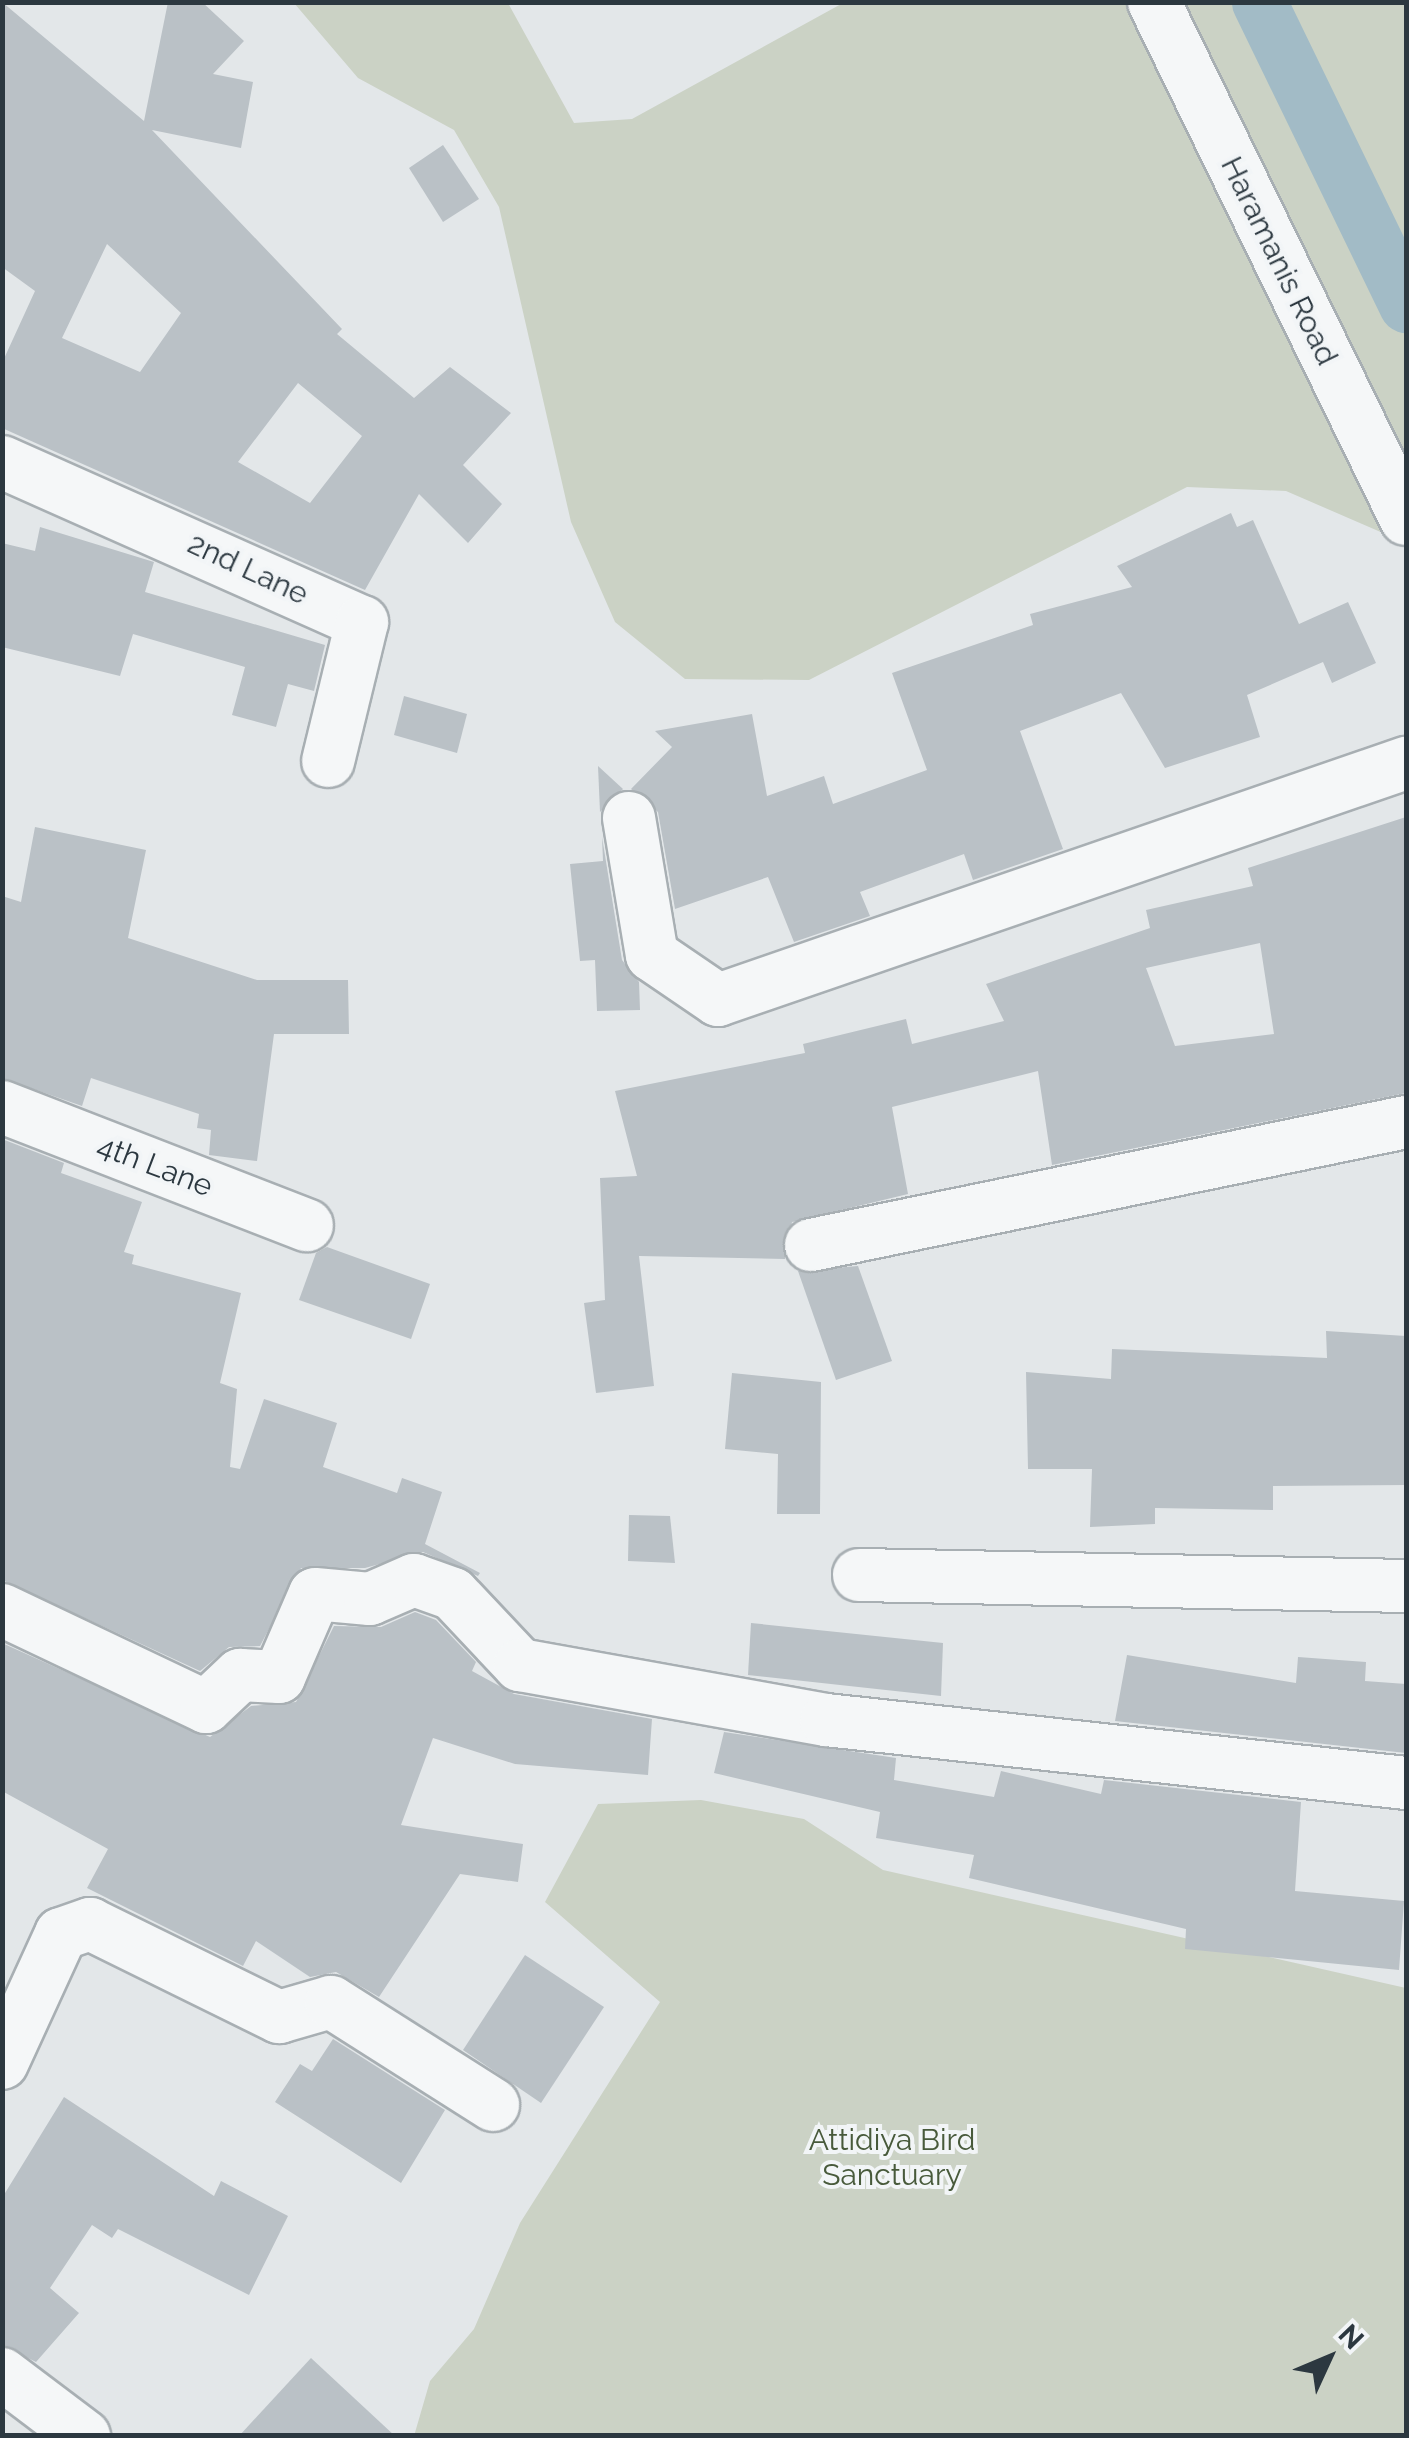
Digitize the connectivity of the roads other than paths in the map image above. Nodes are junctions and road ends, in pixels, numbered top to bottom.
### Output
1 (1154, 2) edge
2 (2, 462) edge
3 (1406, 519) edge
4 (328, 761) dead end
5 (1406, 763) edge
6 (629, 818) dead end
7 (2, 1107) edge
8 (1406, 1122) edge
9 (306, 1225) dead end
10 (811, 1246) dead end
11 (859, 1575) dead end
12 (1406, 1586) edge
13 (2, 1610) edge
14 (1406, 1783) edge
15 (2, 2063) edge
16 (493, 2105) dead end
17 (2, 2374) edge
18 (84, 2436) edge

1 - 3 street, Haramanis Road
2 - 4 street, 2nd Lane
5 - 6 street
7 - 9 street, 4th Lane
8 - 10 street
11 - 12 street
13 - 14 street
15 - 16 street
17 - 18 street

